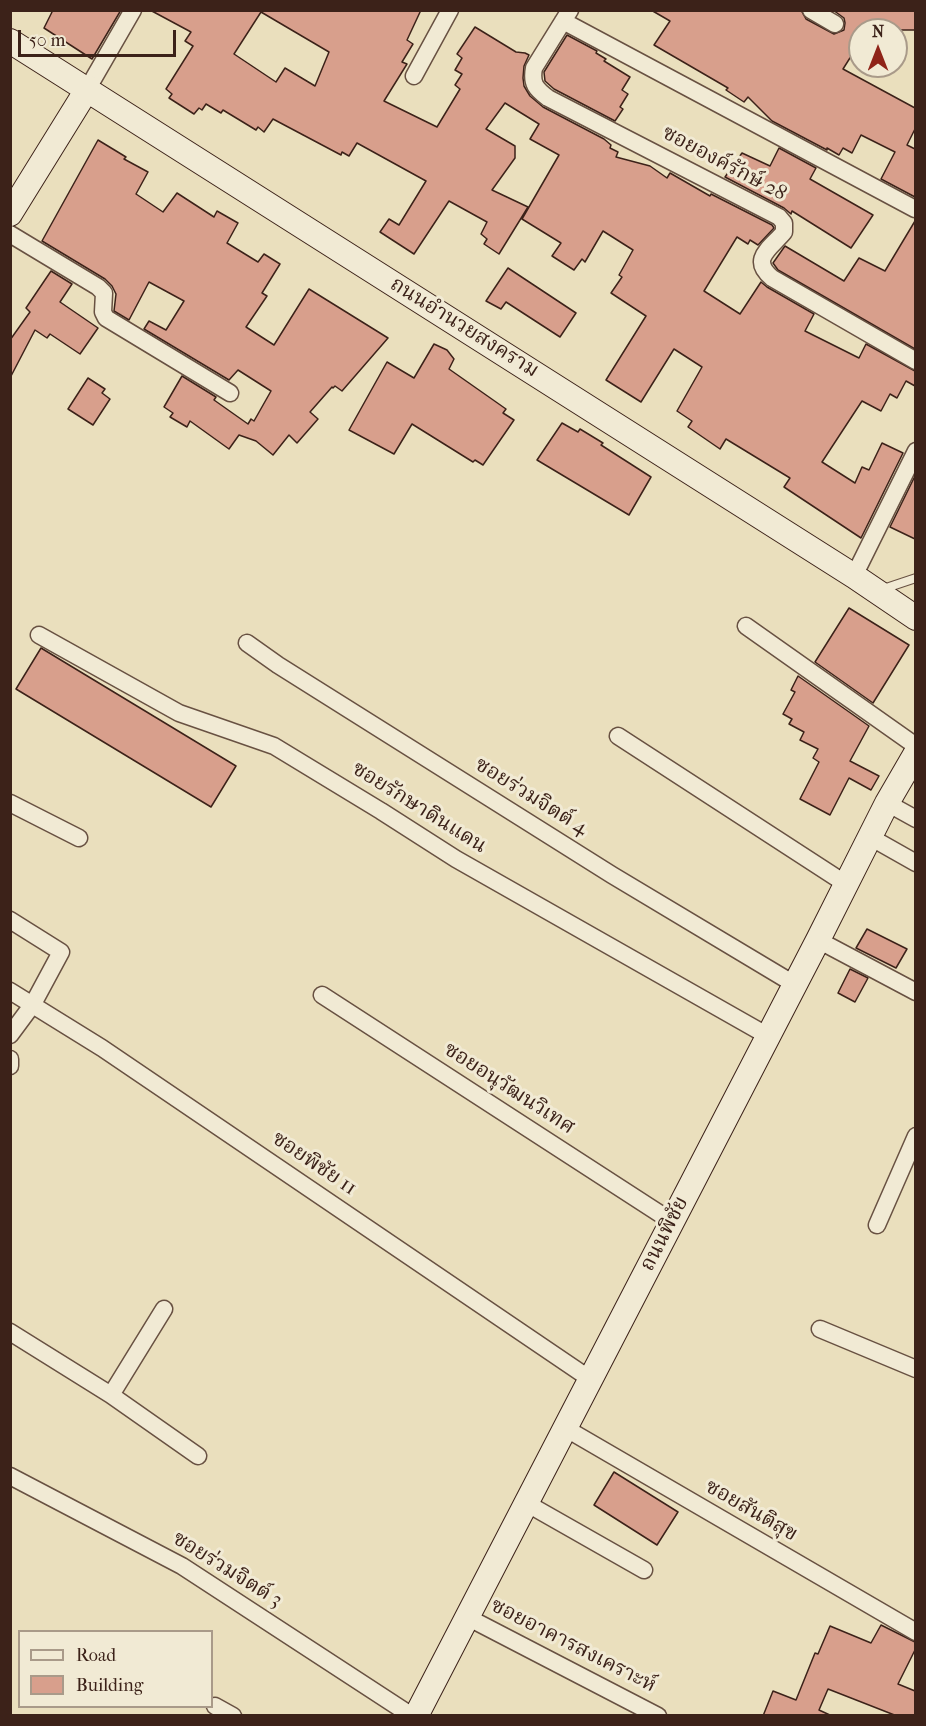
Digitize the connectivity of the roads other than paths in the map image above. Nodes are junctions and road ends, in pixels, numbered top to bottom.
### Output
1 (133, 10) edge
2 (450, 10) edge
3 (811, 10) edge
4 (567, 16) edge
5 (835, 24) dead end
6 (10, 40) edge
7 (414, 76) dead end
8 (88, 88) junction
9 (915, 210) edge
10 (10, 214) edge
11 (10, 234) edge
12 (915, 361) edge
13 (230, 393) dead end
14 (915, 451) edge
15 (854, 576) junction
16 (915, 578) edge
17 (877, 592) junction
18 (915, 618) edge
19 (746, 626) dead end
20 (39, 635) dead end
21 (248, 643) dead end
22 (618, 736) dead end
23 (915, 746) edge
24 (915, 753) edge
25 (10, 803) edge
26 (886, 803) junction
27 (915, 819) edge
28 (870, 837) junction
29 (79, 838) dead end
30 (915, 863) edge
31 (846, 884) junction
32 (10, 920) edge
33 (818, 940) junction
34 (794, 984) junction
35 (10, 992) edge
36 (915, 992) edge
37 (322, 994) dead end
38 (33, 1004) junction
39 (10, 1035) edge
40 (768, 1036) junction
41 (10, 1059) edge
42 (10, 1066) edge
43 (915, 1136) edge
44 (671, 1221) junction
45 (877, 1225) dead end
46 (164, 1309) dead end
47 (820, 1329) dead end
48 (10, 1332) edge
49 (915, 1369) edge
50 (590, 1379) junction
51 (111, 1395) junction
52 (565, 1428) junction
53 (198, 1456) dead end
54 (10, 1476) edge
55 (526, 1503) junction
56 (644, 1570) dead end
57 (467, 1617) junction
58 (915, 1632) edge
59 (215, 1706) dead end
60 (233, 1716) edge
61 (414, 1716) edge
62 (658, 1716) edge

1 - 8 street
2 - 7 street
3 - 5 street
4 - 9 street, ซอยองค์รักษ์ 28
4 - 12 street, ซอยองค์รักษ์ 28
6 - 8 street, ถนนอำนวยสงคราม
8 - 10 street
8 - 15 street, ถนนอำนวยสงคราม
11 - 13 street
14 - 15 street
15 - 17 street, ถนนอำนวยสงคราม
16 - 17 lane
17 - 18 street, ถนนอำนวยสงคราม
19 - 23 street
20 - 40 street, ซอยรักษาดินแดน
21 - 34 street, ซอยร่วมจิตต์ 4
22 - 31 street
24 - 26 street, ถนนพิชัย
25 - 29 street
26 - 27 street
26 - 28 street, ถนนพิชัย
28 - 30 street
28 - 31 street, ถนนพิชัย
31 - 33 street, ถนนพิชัย
32 - 38 street
33 - 34 street, ถนนพิชัย
33 - 36 street
34 - 40 street, ถนนพิชัย
35 - 38 street, ซอยพิชัย 11
37 - 44 street, ซอยอนุวัฒนวิเทศ
38 - 39 street
38 - 50 street, ซอยพิชัย 11
40 - 44 street, ถนนพิชัย
41 - 42 street
43 - 45 street
44 - 50 street, ถนนพิชัย
46 - 51 street
47 - 49 street
48 - 51 street
50 - 52 street, ถนนพิชัย
51 - 53 street
52 - 55 street, ถนนพิชัย
52 - 58 street, ซอยสันติสุข
54 - 61 street, ซอยร่วมจิตต์ 3
55 - 56 street
55 - 57 street, ถนนพิชัย
57 - 61 street, ถนนพิชัย
57 - 62 street, ซอยอาคารสงเคราะห์
59 - 60 street

